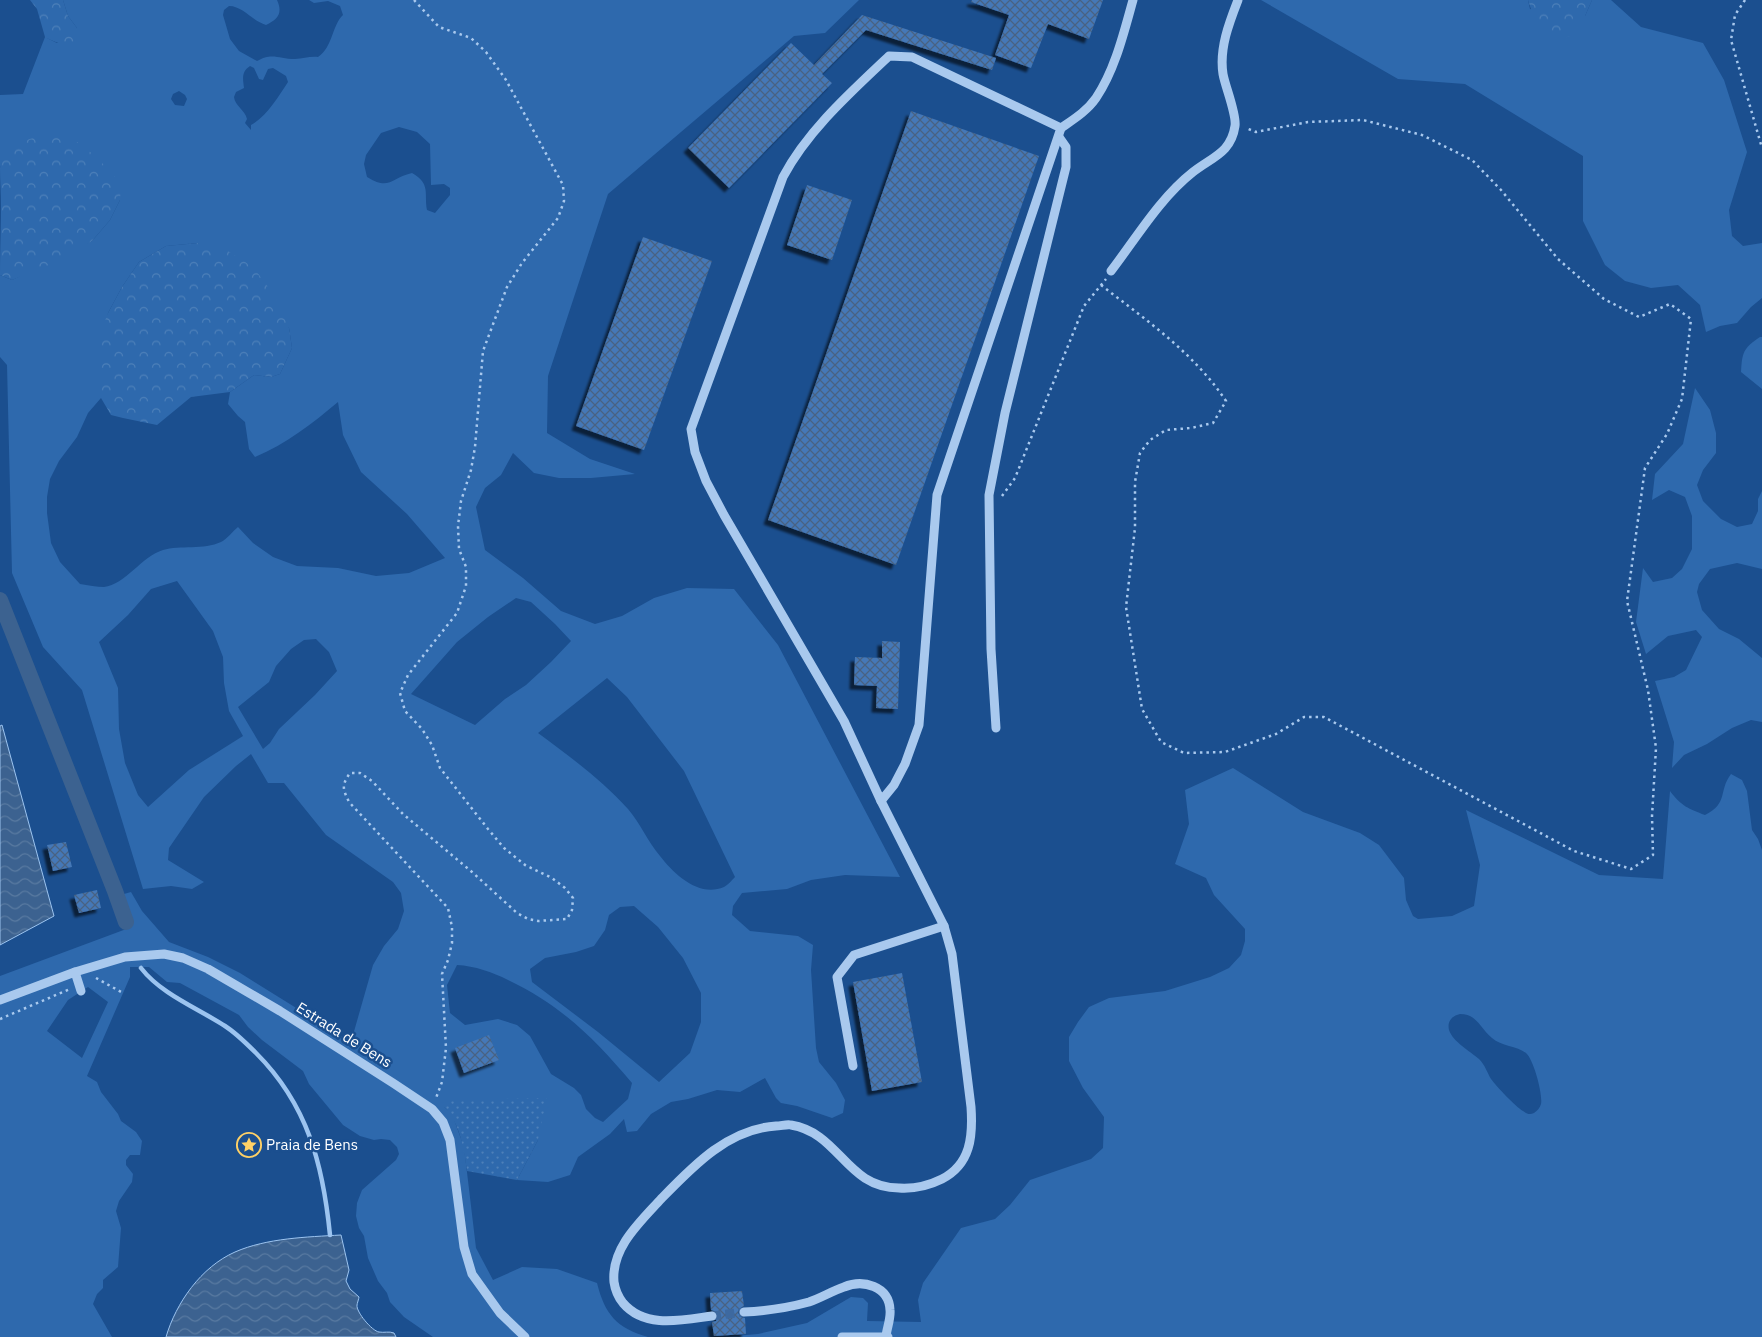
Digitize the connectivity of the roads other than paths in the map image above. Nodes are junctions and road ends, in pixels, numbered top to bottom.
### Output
1 (1133, 0) edge
2 (1238, 0) edge
3 (1060, 133) junction
4 (1110, 274) road end
5 (996, 728) dead end
6 (881, 801) junction
7 (944, 926) junction
8 (75, 972) junction
9 (80, 988) road end
10 (0, 1000) edge
11 (853, 1066) dead end
12 (744, 1312) tunnel mouth
13 (712, 1316) tunnel mouth
14 (525, 1337) edge
15 (842, 1337) edge
16 (887, 1337) edge

1 - 3 street
2 - 4 street
3 - 5 street
3 - 6 street
3 - 6 street
6 - 7 street
7 - 11 street
7 - 13 street
8 - 9 street
8 - 10 street, Estrada de Bens
8 - 14 street, Estrada de Bens
12 - 16 street
15 - 16 street

